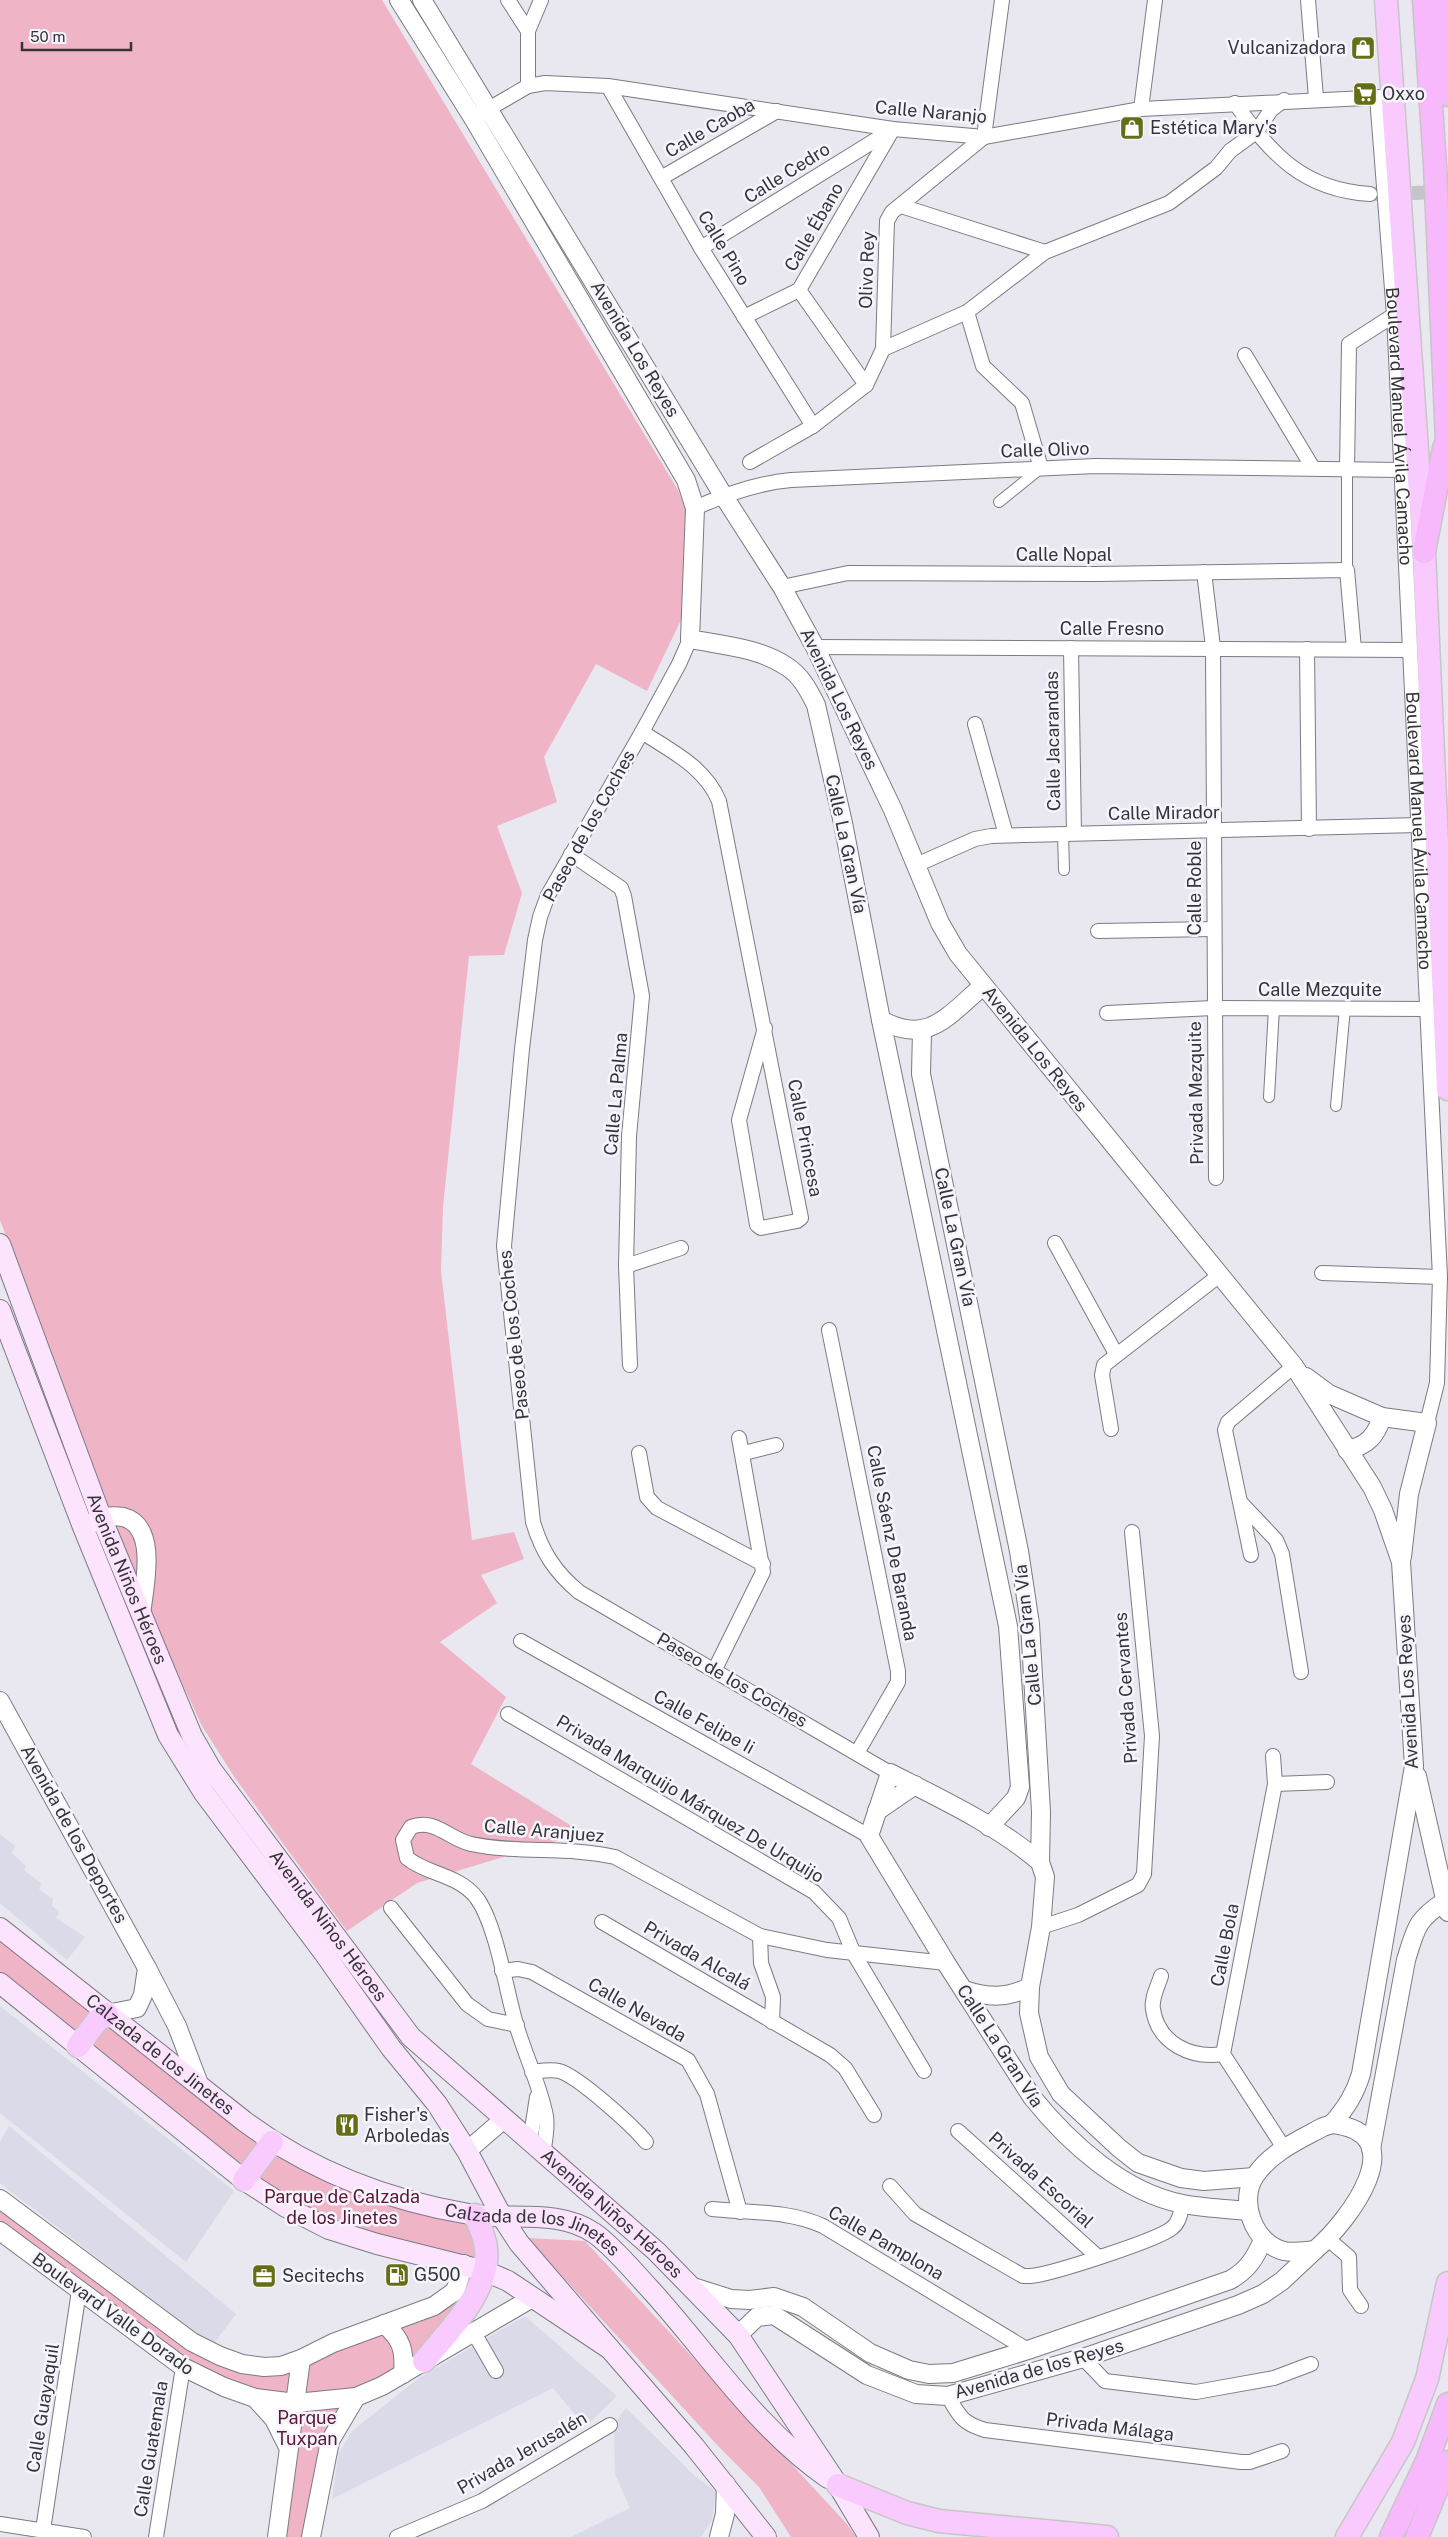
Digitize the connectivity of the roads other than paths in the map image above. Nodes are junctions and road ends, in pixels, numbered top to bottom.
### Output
1 (399, 0) edge
2 (422, 0) edge
3 (508, 0) edge
4 (542, 0) edge
5 (1002, 0) edge
6 (1154, 0) edge
7 (1308, 0) edge
8 (1386, 0) edge
9 (1424, 0) edge
10 (1442, 0) edge
11 (528, 31) junction
12 (528, 86) junction
13 (608, 86) junction
14 (1448, 95) edge
15 (1385, 97) junction
16 (1316, 98) junction
17 (1285, 100) junction
18 (1235, 103) junction
19 (488, 108) junction
20 (1141, 109) junction
21 (777, 111) junction
22 (473, 118) junction
23 (893, 129) junction
24 (1256, 132) junction
25 (984, 137) junction
26 (661, 178) junction
27 (1370, 194) tunnel mouth
28 (902, 206) junction
29 (701, 248) junction
30 (1045, 252) junction
31 (799, 290) junction
32 (966, 312) junction
33 (1394, 315) junction
34 (744, 318) junction
35 (883, 349) junction
36 (1245, 355) dead end
37 (866, 385) junction
38 (813, 426) junction
39 (1447, 434) junction
40 (750, 462) dead end
41 (1448, 465) edge
42 (1041, 468) junction
43 (1314, 468) junction
44 (1347, 469) junction
45 (1401, 470) junction
46 (723, 495) junction
47 (999, 502) dead end
48 (695, 508) junction
49 (1424, 552) junction
50 (1347, 570) junction
51 (1204, 572) junction
52 (782, 587) junction
53 (690, 639) junction
54 (815, 646) junction
55 (1071, 648) junction
56 (1213, 648) junction
57 (1307, 649) junction
58 (1354, 649) junction
59 (1410, 650) junction
60 (975, 724) dead end
61 (642, 732) junction
62 (1418, 825) junction
63 (1309, 829) junction
64 (1214, 832) junction
65 (1068, 833) junction
66 (1006, 835) junction
67 (571, 854) junction
68 (916, 865) junction
69 (1064, 870) dead end
70 (1214, 929) junction
71 (1098, 931) dead end
72 (983, 986) junction
73 (1213, 1008) junction
74 (1274, 1008) junction
75 (1345, 1008) junction
76 (1427, 1009) junction
77 (1107, 1013) dead end
78 (881, 1020) junction
79 (765, 1028) junction
80 (922, 1031) junction
81 (1448, 1089) edge
82 (1269, 1097) dead end
83 (1336, 1106) dead end
84 (1216, 1178) dead end
85 (1056, 1243) dead end
86 (0, 1244) edge
87 (681, 1248) dead end
88 (626, 1266) junction
89 (1322, 1273) dead end
90 (1221, 1274) junction
91 (1440, 1278) junction
92 (0, 1310) edge
93 (829, 1330) dead end
94 (1116, 1354) junction
95 (630, 1365) dead end
96 (1294, 1366) junction
97 (1382, 1417) junction
98 (1427, 1422) junction
99 (1111, 1429) dead end
100 (740, 1438) dead end
101 (776, 1445) dead end
102 (1347, 1450) junction
103 (639, 1453) dead end
104 (744, 1453) junction
105 (1242, 1504) junction
106 (102, 1517) junction
107 (83, 1528) junction
108 (1132, 1532) dead end
109 (1251, 1555) dead end
110 (1401, 1562) junction
111 (763, 1564) junction
112 (141, 1614) junction
113 (521, 1641) dead end
114 (715, 1669) junction
115 (1301, 1672) dead end
116 (0, 1701) edge
117 (508, 1714) dead end
118 (857, 1754) junction
119 (1273, 1756) dead end
120 (1414, 1766) junction
121 (890, 1773) junction
122 (1327, 1782) dead end
123 (1275, 1784) junction
124 (915, 1785) junction
125 (877, 1811) junction
126 (989, 1827) junction
127 (869, 1836) junction
128 (1040, 1862) junction
129 (1446, 1907) edge
130 (391, 1908) dead end
131 (602, 1922) dead end
132 (1041, 1927) junction
133 (0, 1928) edge
134 (760, 1936) junction
135 (854, 1954) junction
136 (946, 1963) junction
137 (147, 1968) junction
138 (502, 1970) junction
139 (1161, 1976) dead end
140 (0, 1983) edge
141 (1030, 1987) junction
142 (964, 1990) junction
143 (107, 2014) junction
144 (772, 2022) junction
145 (517, 2026) junction
146 (78, 2046) junction
147 (1223, 2054) junction
148 (924, 2071) dead end
149 (532, 2072) junction
150 (199, 2084) junction
151 (874, 2115) dead end
152 (504, 2119) junction
153 (1332, 2124) junction
154 (958, 2131) dead end
155 (272, 2142) junction
156 (646, 2142) dead end
157 (537, 2148) junction
158 (1284, 2148) junction
159 (1372, 2150) junction
160 (467, 2151) junction
161 (1254, 2177) junction
162 (244, 2180) junction
163 (890, 2186) dead end
164 (0, 2199) edge
165 (1183, 2204) junction
166 (712, 2209) dead end
167 (1248, 2211) junction
168 (740, 2212) junction
169 (475, 2215) junction
170 (502, 2217) junction
171 (0, 2232) edge
172 (1263, 2240) junction
173 (1322, 2244) junction
174 (1098, 2256) junction
175 (464, 2264) junction
176 (485, 2271) junction
177 (1448, 2283) edge
178 (690, 2286) junction
179 (80, 2291) junction
180 (532, 2298) junction
181 (749, 2300) junction
182 (1361, 2306) dead end
183 (757, 2317) junction
184 (384, 2324) junction
185 (473, 2330) junction
186 (738, 2335) junction
187 (610, 2349) junction
188 (1028, 2350) junction
189 (1083, 2358) junction
190 (301, 2359) junction
191 (424, 2360) junction
192 (1310, 2364) dead end
193 (183, 2367) junction
194 (496, 2371) dead end
195 (403, 2374) junction
196 (948, 2396) junction
197 (255, 2398) junction
198 (356, 2398) junction
199 (296, 2403) junction
200 (1448, 2404) edge
201 (610, 2425) dead end
202 (288, 2447) junction
203 (1282, 2451) dead end
204 (1448, 2462) edge
205 (726, 2484) junction
206 (838, 2485) junction
207 (0, 2524) edge
208 (43, 2530) junction
209 (1350, 2531) edge
210 (84, 2537) edge
211 (156, 2537) edge
212 (277, 2537) edge
213 (311, 2537) edge
214 (397, 2537) edge
215 (719, 2537) edge
216 (766, 2537) edge
217 (869, 2537) edge
218 (1107, 2537) edge
219 (1329, 2537) edge
220 (1391, 2537) edge
221 (1417, 2537) edge

1 - 22 street, Avenida Los Reyes
2 - 19 street, Avenida Los Reyes
3 - 11 street
4 - 11 street
5 - 25 street
6 - 20 street
7 - 16 street
8 - 15 main road, Boulevard Manuel Ávila Camacho
9 - 39 highway
10 - 14 highway
11 - 12 street
12 - 13 street, Calle Naranjo
12 - 19 street
13 - 21 street, Calle Naranjo
13 - 26 street, Calle Pino
15 - 16 street, Calle Naranjo
15 - 33 street, Boulevard Manuel Ávila Camacho
15 - 49 main road, Boulevard Manuel Ávila Camacho
16 - 17 street, Calle Naranjo
17 - 18 street, Calle Naranjo
17 - 24 street
18 - 20 street, Calle Naranjo
18 - 24 street
19 - 22 street
19 - 46 street, Avenida Los Reyes
20 - 25 street, Calle Naranjo
21 - 23 street, Calle Naranjo
21 - 26 street, Calle Caoba
22 - 48 street, Avenida Los Reyes
23 - 25 street, Calle Naranjo
23 - 29 street, Calle Cedro
23 - 31 street, Calle Ébano
24 - 27 street
24 - 30 street
25 - 28 street, Olivo Rey
26 - 29 street, Calle Pino
28 - 30 street
28 - 35 street, Olivo Rey
29 - 34 street, Calle Pino
30 - 32 street
31 - 34 street, Calle Ébano
31 - 37 street
32 - 35 street
32 - 42 street
33 - 44 street
33 - 45 street, Boulevard Manuel Ávila Camacho
34 - 38 street, Calle Pino
35 - 37 street, Olivo Rey
36 - 43 street
37 - 38 street
38 - 40 street
39 - 41 highway
39 - 49 highway
42 - 43 street, Calle Olivo
42 - 46 street, Calle Olivo
42 - 47 street
43 - 44 street, Calle Olivo
44 - 45 street, Calle Olivo
44 - 50 street
45 - 59 street, Boulevard Manuel Ávila Camacho
46 - 48 street, Calle Olivo
46 - 52 street, Avenida Los Reyes
48 - 53 street, Paseo de los Coches
49 - 81 main road, Boulevard Manuel Ávila Camacho
50 - 51 street, Calle Nopal
50 - 58 street
51 - 52 street, Calle Nopal
51 - 56 street, Calle Roble
52 - 54 street, Avenida Los Reyes
53 - 61 street, Paseo de los Coches
53 - 78 street, Calle La Gran Vía
54 - 55 street, Calle Fresno
54 - 68 street, Avenida Los Reyes
55 - 56 street, Calle Fresno
55 - 65 street, Calle Jacarandas
56 - 57 street, Calle Fresno
56 - 64 street, Calle Roble
57 - 58 street, Calle Fresno
57 - 63 street
58 - 59 street, Calle Fresno
59 - 62 street, Boulevard Manuel Ávila Camacho
60 - 66 street
61 - 67 street, Paseo de los Coches
61 - 79 street, Calle Princesa
62 - 63 street, Calle Mirador
62 - 76 street, Boulevard Manuel Ávila Camacho
63 - 64 street, Calle Mirador
64 - 65 street, Calle Mirador
64 - 70 street, Calle Roble
65 - 66 street, Calle Mirador
65 - 69 street
66 - 68 street, Calle Mirador
67 - 88 street, Calle La Palma
67 - 114 street, Paseo de los Coches
68 - 72 street, Avenida Los Reyes
70 - 71 street
70 - 73 street, Calle Roble
72 - 80 street
72 - 90 street, Avenida Los Reyes
73 - 74 street, Calle Mezquite
73 - 77 street, Calle Mezquite
73 - 84 street, Privada Mezquite
74 - 75 street, Calle Mezquite
74 - 82 street
75 - 76 street, Calle Mezquite
75 - 83 street
76 - 91 street, Boulevard Manuel Ávila Camacho
78 - 80 street
78 - 126 street, Calle La Gran Vía
79 - 79 street, Calle Princesa
80 - 128 street, Calle La Gran Vía
85 - 94 street
86 - 106 main road, Avenida Niños Héroes
87 - 88 street
88 - 95 street, Calle La Palma
89 - 91 street
90 - 94 street
90 - 96 street, Avenida Los Reyes
91 - 98 street, Boulevard Manuel Ávila Camacho
92 - 107 main road, Avenida Niños Héroes
93 - 118 street, Calle Sáenz De Baranda
94 - 99 street
96 - 97 street, Avenida Los Reyes
96 - 102 street, Avenida Los Reyes
96 - 105 street
97 - 98 street, Avenida Los Reyes
97 - 102 street
98 - 110 street, Boulevard Manuel Ávila Camacho
100 - 104 street
101 - 104 street
102 - 110 street, Avenida Los Reyes
103 - 111 street
104 - 111 street
105 - 109 street
105 - 115 street
106 - 107 street
106 - 112 main road, Avenida Niños Héroes
106 - 112 street
107 - 160 main road, Avenida Niños Héroes
108 - 132 street, Privada Cervantes
110 - 120 street, Avenida Los Reyes
111 - 114 street
112 - 152 main road, Avenida Niños Héroes
113 - 127 street, Calle Felipe Ii
114 - 118 street, Paseo de los Coches
116 - 137 street, Avenida de los Deportes
117 - 135 street, Privada Marquijo Márquez De Urquijo
118 - 121 street, Paseo de los Coches
119 - 123 street, Calle Bola
120 - 129 street
120 - 153 street, Avenida Los Reyes
121 - 124 street, Paseo de los Coches
121 - 125 street
122 - 123 street
123 - 147 street, Calle Bola
124 - 125 street
124 - 126 street, Paseo de los Coches
125 - 127 street
126 - 128 street, Paseo de los Coches
127 - 136 street, Calle La Gran Vía
128 - 132 street, Calle La Gran Vía
129 - 159 street
130 - 145 street
131 - 144 street, Privada Alcalá
132 - 141 street, Calle La Gran Vía
133 - 143 main road, Calzada de los Jinetes
134 - 135 street, Calle Aranjuez
134 - 138 street, Calle Aranjuez
134 - 144 street, Privada Alcalá
135 - 136 street, Calle Aranjuez
135 - 148 street, Privada Marquijo Márquez De Urquijo
136 - 142 street, Calle La Gran Vía
137 - 143 street
137 - 150 street, Avenida de los Deportes
138 - 145 street, Calle Aranjuez
138 - 168 street, Calle Nevada
139 - 147 street
140 - 146 main road
141 - 142 street
141 - 161 street, Calle La Gran Vía
142 - 165 street, Calle La Gran Vía
143 - 146 main road
143 - 150 main road, Calzada de los Jinetes
144 - 151 street, Privada Alcalá
145 - 149 street, Calle Aranjuez
146 - 162 main road
147 - 158 street
149 - 156 street
149 - 157 street, Calle Aranjuez
150 - 155 main road, Calzada de los Jinetes
152 - 157 main road, Avenida Niños Héroes
152 - 160 street
153 - 158 street
153 - 159 street
154 - 174 street, Privada Escorial
155 - 162 main road
155 - 169 main road, Calzada de los Jinetes
157 - 178 main road, Avenida Niños Héroes
158 - 161 street
159 - 173 street
160 - 170 main road, Avenida Niños Héroes
161 - 167 street
162 - 175 main road
163 - 174 street
164 - 190 street, Boulevard Valle Dorado
165 - 167 street, Calle La Gran Vía
165 - 174 street
166 - 168 street, Calle Pamplona
167 - 172 street
168 - 188 street, Calle Pamplona
169 - 170 main road, Calzada de los Jinetes
169 - 176 main road
170 - 187 main road, Avenida Niños Héroes
170 - 206 main road, Calzada de los Jinetes
171 - 179 street, Boulevard Valle Dorado
172 - 173 street
172 - 188 street, Avenida de los Reyes
173 - 182 street
173 - 189 street, Avenida de los Reyes
175 - 176 main road
175 - 184 street, Boulevard Valle Dorado
176 - 180 main road
176 - 191 main road
177 - 209 main road
178 - 181 street, Avenida de los Reyes
178 - 186 main road, Avenida Niños Héroes
179 - 193 street, Boulevard Valle Dorado
179 - 208 street, Calle Guayaquil
180 - 185 street, Boulevard Valle Dorado
180 - 187 main road
181 - 183 street
181 - 188 street, Avenida de los Reyes
183 - 186 street
183 - 196 street, Avenida de los Reyes
184 - 190 street, Boulevard Valle Dorado
184 - 195 street
185 - 191 street, Boulevard Valle Dorado
185 - 194 street
186 - 206 main road, Avenida Niños Héroes
187 - 205 main road
189 - 192 street
189 - 196 street, Avenida de los Reyes
190 - 199 street
191 - 195 street, Boulevard Valle Dorado
193 - 197 street, Boulevard Valle Dorado
193 - 211 street, Calle Guatemala
195 - 198 street, Boulevard Valle Dorado
196 - 203 street, Privada Málaga
197 - 199 street, Boulevard Valle Dorado
197 - 202 street
198 - 199 street, Boulevard Valle Dorado
198 - 213 street
199 - 202 street
200 - 220 highway
201 - 214 street, Privada Jerusalén
202 - 212 street
204 - 221 highway
205 - 215 street
205 - 216 main road
206 - 217 main road, Calzada de los Jinetes
206 - 218 main road
207 - 208 street
208 - 210 street
209 - 219 main road

